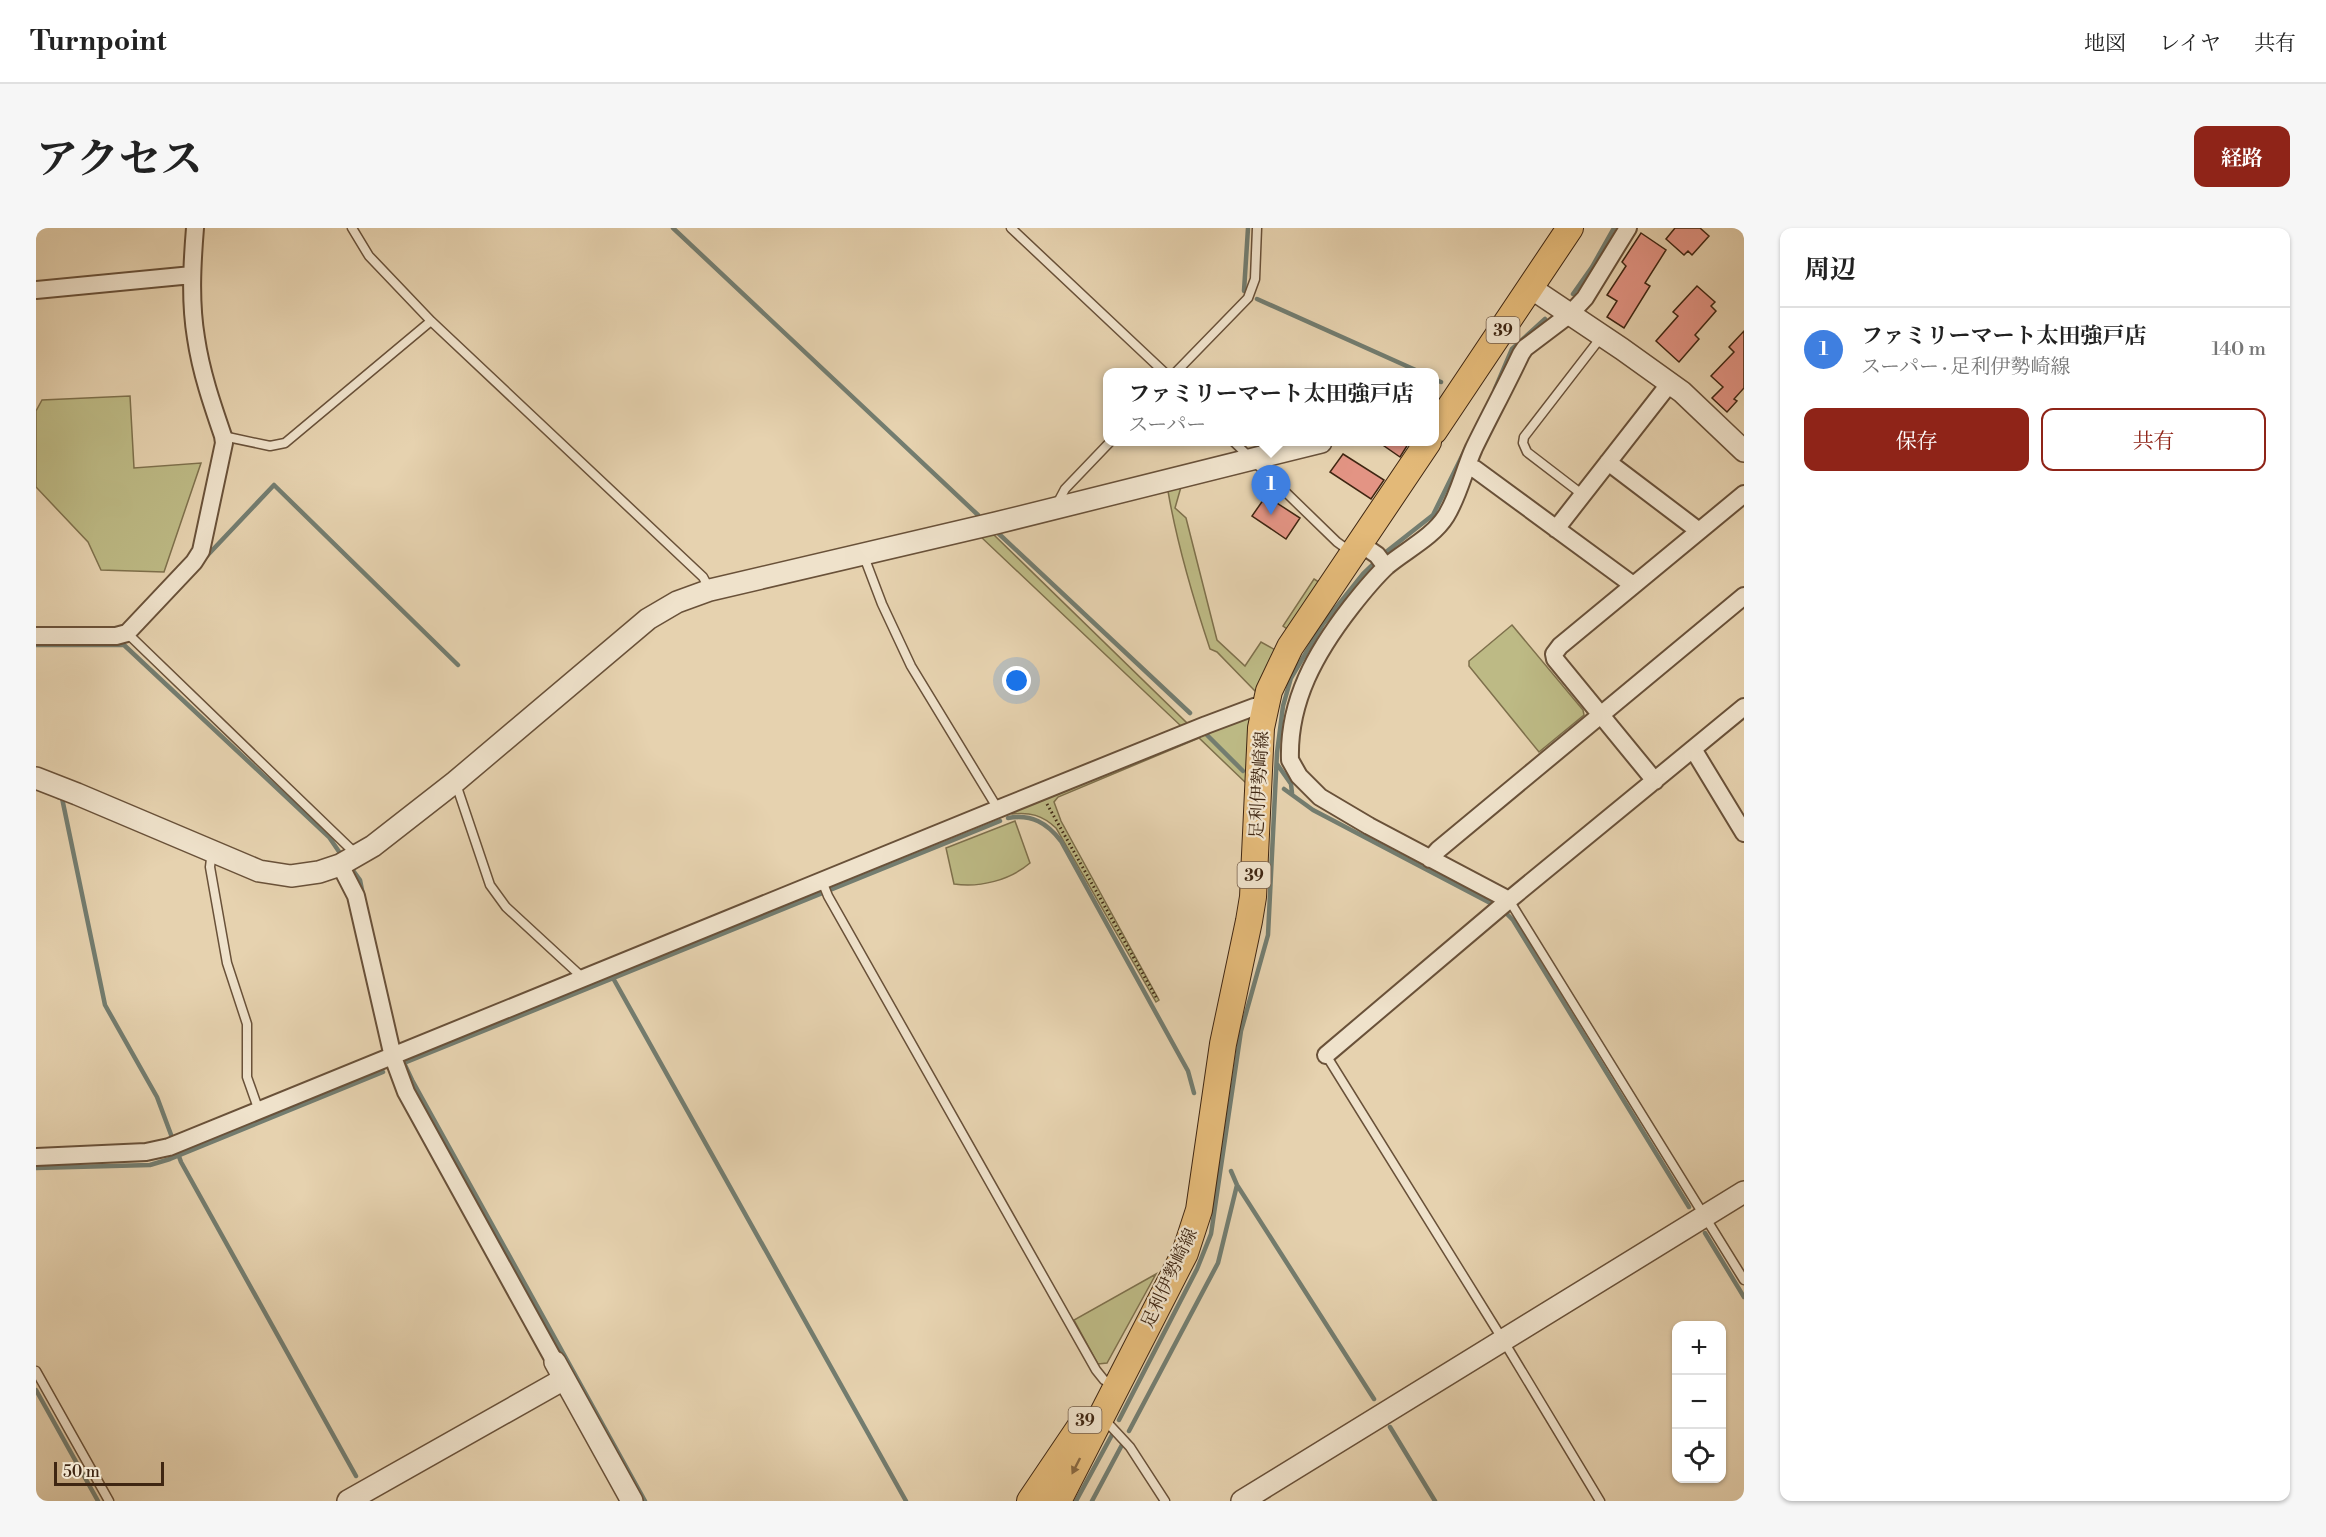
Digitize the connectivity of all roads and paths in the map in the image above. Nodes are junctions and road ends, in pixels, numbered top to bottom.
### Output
1 (195, 228) edge
2 (352, 228) edge
3 (1011, 228) edge
4 (1257, 228) edge
5 (1570, 228) edge
6 (1628, 228) edge
7 (192, 275) junction
8 (1531, 288) junction
9 (36, 290) edge
10 (1570, 314) junction
11 (431, 321) junction
12 (1602, 336) junction
13 (1160, 368) edge
14 (1180, 368) edge
15 (1670, 383) junction
16 (1439, 424) edge
17 (223, 436) junction
18 (1105, 446) edge
19 (1239, 446) edge
20 (1302, 446) edge
21 (1426, 446) edge
22 (1744, 451) edge
23 (1251, 459) junction
24 (1608, 462) junction
25 (1467, 466) junction
26 (1744, 494) edge
27 (1583, 495) junction
28 (1056, 507) junction
29 (1556, 530) junction
30 (1700, 531) junction
31 (862, 553) junction
32 (1372, 556) junction
33 (1633, 585) junction
34 (710, 590) junction
35 (1744, 596) edge
36 (127, 633) junction
37 (36, 636) edge
38 (1264, 706) junction
39 (1744, 707) edge
40 (1600, 714) junction
41 (1693, 749) junction
42 (36, 778) edge
43 (1655, 781) junction
44 (455, 782) junction
45 (1041, 792) junction
46 (998, 809) junction
47 (1744, 833) edge
48 (212, 851) junction
49 (1430, 859) junction
50 (349, 860) junction
51 (822, 881) junction
52 (1509, 900) junction
53 (583, 979) junction
54 (1156, 999) dead end
55 (1326, 1055) joint
56 (393, 1057) junction
57 (259, 1111) junction
58 (36, 1157) edge
59 (1744, 1192) edge
60 (1705, 1216) junction
61 (1744, 1280) edge
62 (1140, 1339) junction
63 (1503, 1340) junction
64 (36, 1371) edge
65 (560, 1371) junction
66 (1110, 1382) junction
67 (1101, 1418) junction
68 (109, 1501) edge
69 (348, 1501) edge
70 (632, 1501) edge
71 (1030, 1501) edge
72 (1058, 1501) edge
73 (1165, 1501) edge
74 (1242, 1501) edge
75 (1600, 1501) edge

1 - 7 street
2 - 11 lane
3 - 13 lane
4 - 14 lane
5 - 8 main road, 39
6 - 10 street
7 - 9 street
7 - 17 street
8 - 10 street
8 - 16 main road, 39
10 - 12 street
10 - 25 street
11 - 17 lane
11 - 34 lane
12 - 15 street
12 - 27 lane
15 - 22 street
15 - 24 street
17 - 36 street
18 - 28 lane
19 - 23 lane
20 - 23 street
21 - 32 main road, 足利伊勢崎線 / 39
23 - 28 street
23 - 32 lane
24 - 27 street
24 - 30 street
25 - 29 street
25 - 32 street
26 - 30 street
27 - 29 street
28 - 31 street
29 - 33 street
30 - 33 street
31 - 34 street
31 - 46 lane
32 - 38 main road, 足利伊勢崎線 / 39
32 - 49 street
33 - 40 street
34 - 44 street
35 - 40 street
36 - 37 street
36 - 50 lane
38 - 45 street
38 - 62 main road, 足利伊勢崎線 / 39
39 - 41 street
40 - 43 street
40 - 49 street
41 - 43 street
41 - 47 street
42 - 48 street
43 - 52 street
44 - 50 street
44 - 53 lane
45 - 46 street
45 - 54 path
46 - 51 street
48 - 50 street
48 - 57 lane
49 - 52 street
50 - 56 street
51 - 53 street
51 - 66 lane
52 - 55 street
52 - 60 lane
53 - 56 street
55 - 63 lane
56 - 57 street
56 - 65 street
57 - 58 street
59 - 60 street
60 - 61 lane
60 - 63 street
62 - 66 main road, 足利伊勢崎線 / 39
62 - 67 main road, 足利伊勢崎線 / 39
63 - 74 street
63 - 75 lane
64 - 68 lane
65 - 69 street
65 - 70 street
66 - 71 main road, 足利伊勢崎線 / 39
67 -> 72 main road, 足利伊勢崎線 / 39
67 - 73 lane

